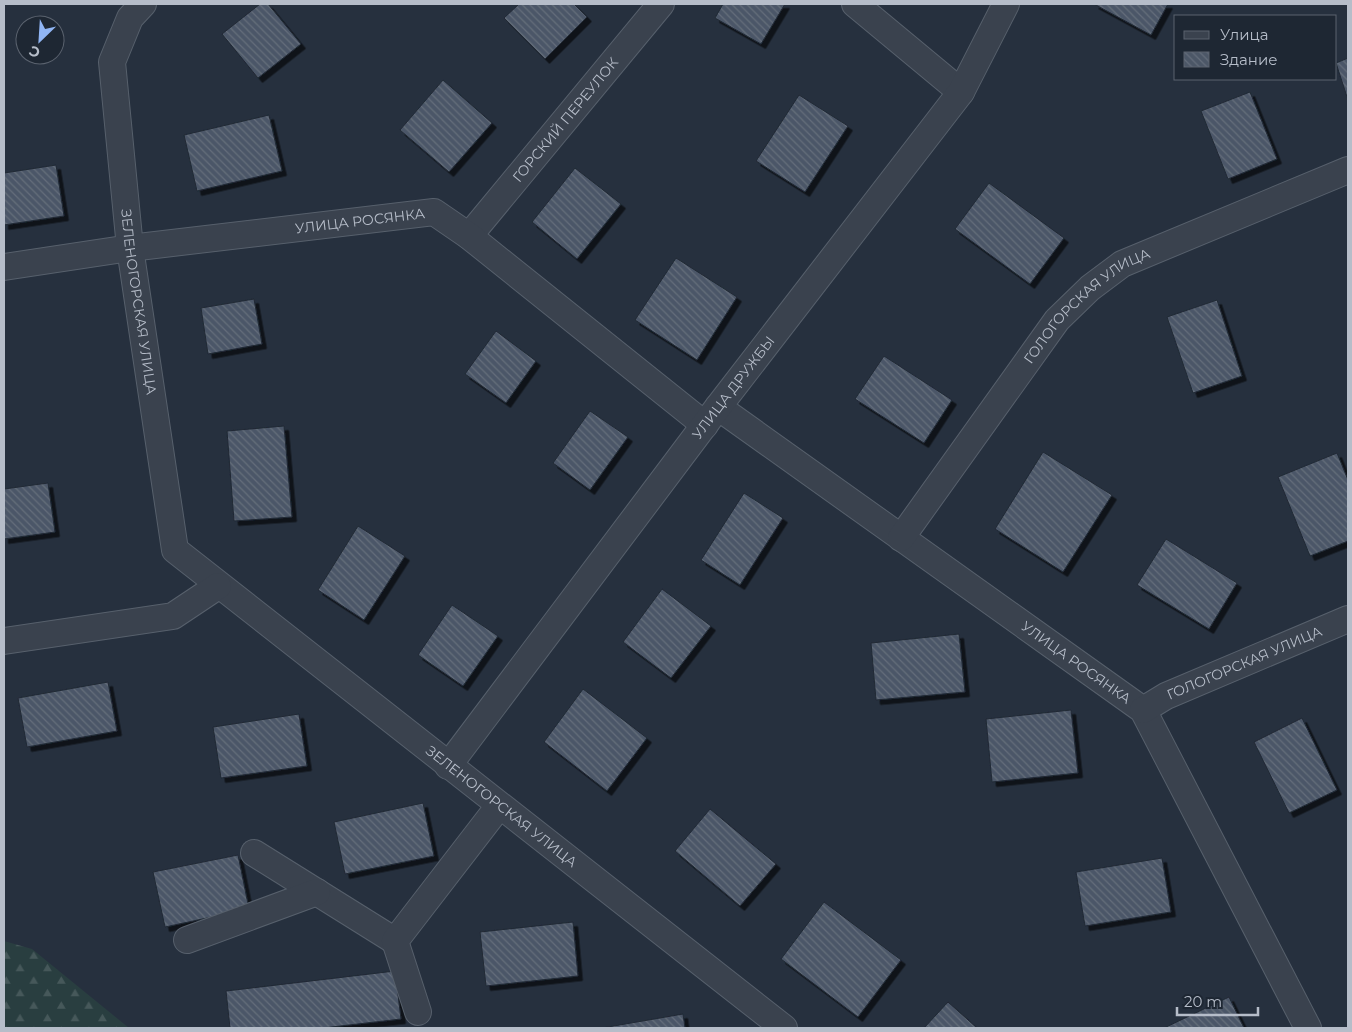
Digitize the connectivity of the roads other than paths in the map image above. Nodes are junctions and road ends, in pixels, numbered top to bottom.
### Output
1 (143, 4) edge
2 (661, 4) edge
3 (855, 4) edge
4 (1006, 4) edge
5 (961, 92) junction
6 (1348, 170) edge
7 (469, 236) junction
8 (130, 248) junction
9 (4, 267) edge
10 (711, 416) junction
11 (901, 538) junction
12 (218, 586) junction
13 (1348, 619) edge
14 (4, 641) edge
15 (1143, 710) junction
16 (448, 766) junction
17 (499, 806) junction
18 (254, 853) dead end
19 (317, 892) junction
20 (187, 940) dead end
21 (395, 941) junction
22 (418, 1012) dead end
23 (784, 1028) edge
24 (1308, 1028) edge

1 - 8 street, ЗЕЛЕНОГОРСКАЯ УЛИЦА
2 - 7 street, ГОРСКИЙ ПЕРЕУЛОК
3 - 5 street
4 - 5 street, УЛИЦА ДРУЖБЫ
5 - 10 street, УЛИЦА ДРУЖБЫ
6 - 11 street, ГОЛОГОРСКАЯ УЛИЦА
7 - 8 street, УЛИЦА РОСЯНКА
7 - 10 street, УЛИЦА РОСЯНКА
8 - 9 street, УЛИЦА РОСЯНКА
8 - 12 street, ЗЕЛЕНОГОРСКАЯ УЛИЦА
10 - 11 street, УЛИЦА РОСЯНКА
10 - 16 street, УЛИЦА ДРУЖБЫ
11 - 15 street, УЛИЦА РОСЯНКА
12 - 14 street
12 - 16 street, ЗЕЛЕНОГОРСКАЯ УЛИЦА
13 - 15 street, ГОЛОГОРСКАЯ УЛИЦА
15 - 24 street, УЛИЦА РОСЯНКА
16 - 17 street, ЗЕЛЕНОГОРСКАЯ УЛИЦА
17 - 21 street
17 - 23 street, ЗЕЛЕНОГОРСКАЯ УЛИЦА
18 - 19 street
19 - 20 street
19 - 21 street
21 - 22 street

